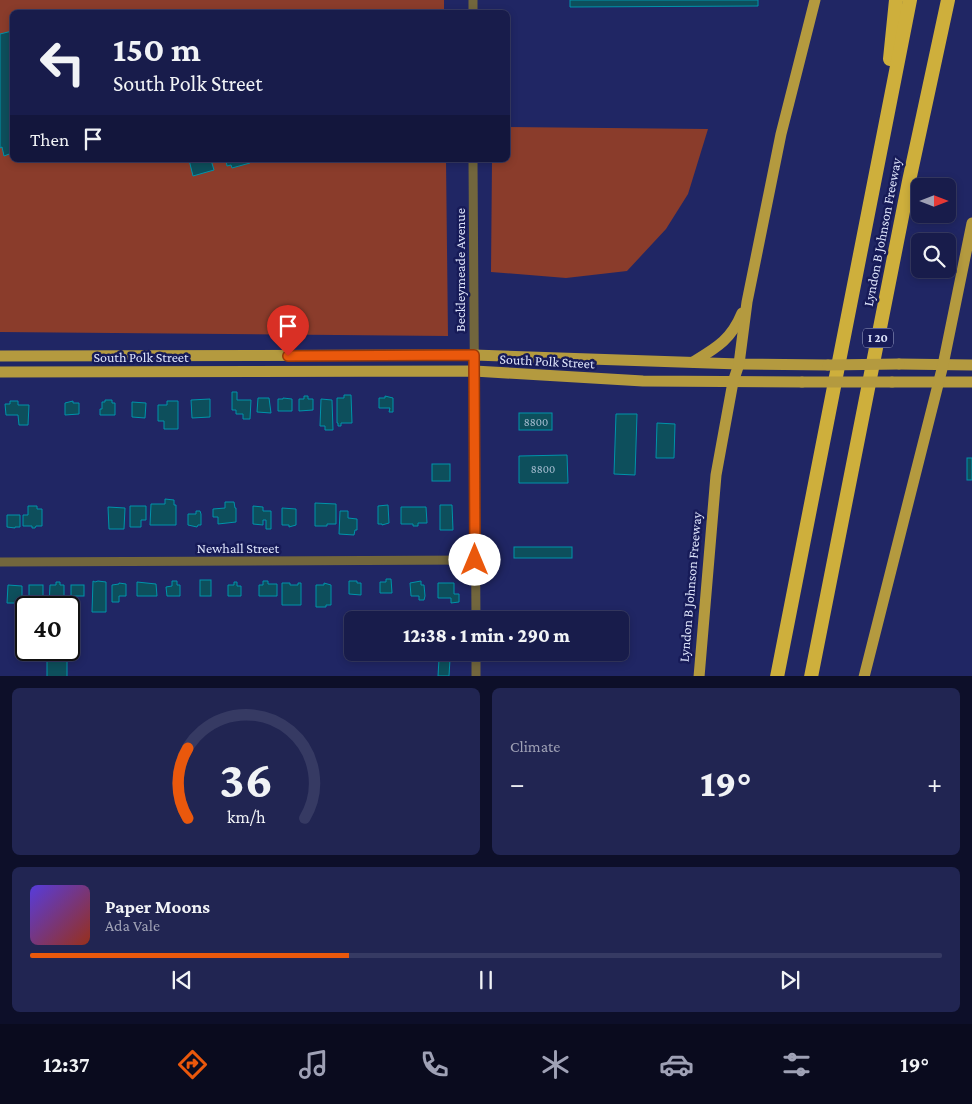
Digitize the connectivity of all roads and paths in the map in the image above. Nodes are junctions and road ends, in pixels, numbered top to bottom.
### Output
1 (815, 0) edge
2 (896, 0) edge
3 (910, 0) edge
4 (948, 0) edge
5 (885, 126) junction
6 (473, 162) edge
7 (972, 223) edge
8 (747, 302) junction
9 (474, 355) junction
10 (0, 356) edge
11 (214, 356) junction
12 (692, 363) junction
13 (739, 364) junction
14 (943, 365) junction
15 (972, 365) edge
16 (0, 372) edge
17 (214, 372) junction
18 (474, 372) junction
19 (733, 382) junction
20 (938, 382) junction
21 (972, 382) edge
22 (475, 560) junction
23 (0, 562) edge
24 (476, 611) edge
25 (476, 661) edge
26 (476, 676) edge
27 (698, 676) edge
28 (777, 676) edge
29 (811, 676) edge
30 (864, 676) edge

1 - 8 main road, Lyndon B Johnson Freeway
2 - 5 highway
3 - 5 highway, Lyndon B Johnson Freeway / I 20
4 - 29 highway, Lyndon B Johnson Freeway / I 20
5 - 28 highway, Lyndon B Johnson Freeway / I 20
6 - 9 street, Beckleymeade Avenue
7 - 14 main road
8 - 12 main road
8 - 13 main road, Lyndon B Johnson Freeway
9 - 11 main road, South Polk Street
9 - 12 main road, South Polk Street
9 - 18 street, Beckleymeade Avenue
10 - 11 main road, South Polk Street
11 - 17 main road
12 - 13 main road, South Polk Street
13 - 14 main road, South Polk Street, bridge
13 - 19 main road, Lyndon B Johnson Freeway
14 - 15 main road, South Polk Street
14 - 20 main road
16 - 17 main road, South Polk Street
17 - 18 main road, South Polk Street
18 - 19 main road, South Polk Street
18 - 22 street, Beckleymeade Avenue
19 - 20 main road, South Polk Street, bridge
19 - 27 main road, Lyndon B Johnson Freeway
20 - 21 main road, South Polk Street
20 - 30 main road
22 - 23 street, Newhall Street
22 - 24 street, Beckleymeade Avenue
25 - 26 street

